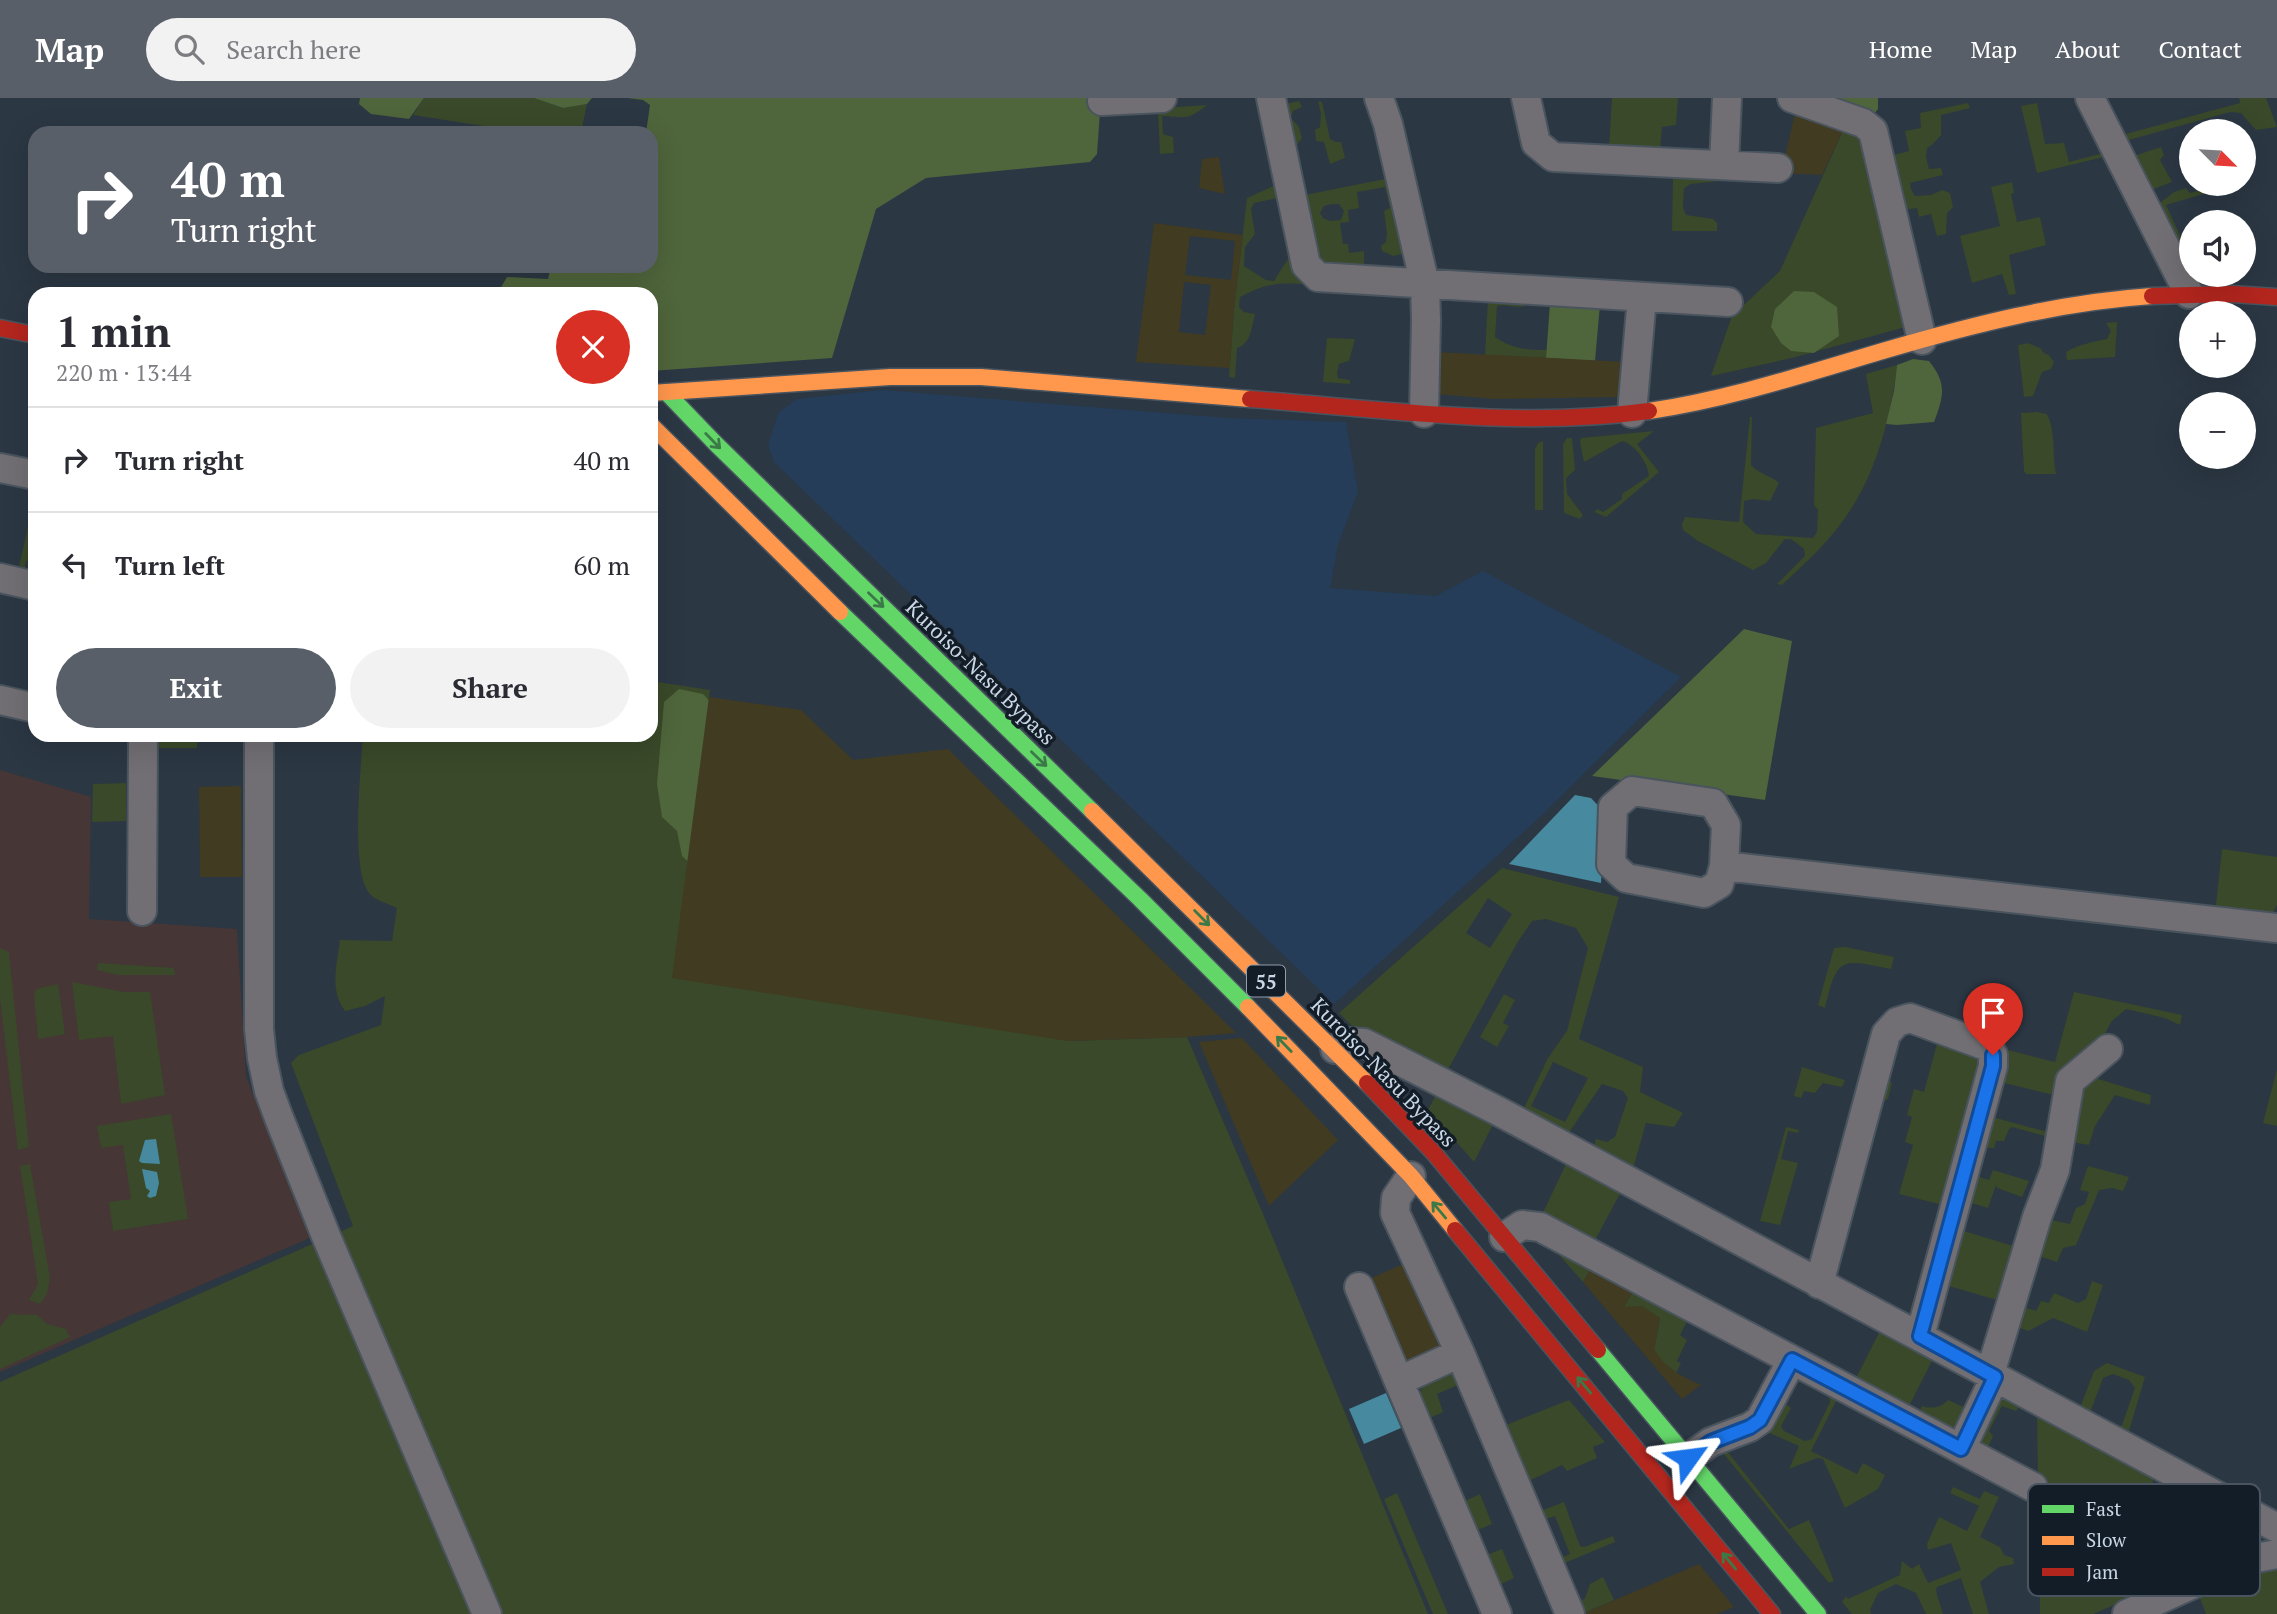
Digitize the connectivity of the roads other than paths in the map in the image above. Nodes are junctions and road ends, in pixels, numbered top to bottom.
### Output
1 (1162, 98) edge
2 (1271, 98) edge
3 (1380, 98) edge
4 (1525, 98) edge
5 (1727, 98) edge
6 (1792, 98) edge
7 (2091, 98) edge
8 (1102, 101) dead end
9 (1724, 165) junction
10 (1778, 168) dead end
11 (1425, 285) junction
12 (2189, 294) junction
13 (2277, 296) edge
14 (1642, 297) junction
15 (1728, 302) dead end
16 (0, 328) edge
17 (28, 333) edge
18 (1922, 340) junction
19 (659, 393) edge
20 (1424, 413) junction
21 (1632, 413) junction
22 (658, 432) edge
23 (0, 468) edge
24 (28, 474) edge
25 (0, 578) edge
26 (28, 584) edge
27 (0, 700) edge
28 (28, 706) edge
29 (143, 742) edge
30 (259, 742) edge
31 (1724, 866) junction
32 (142, 911) dead end
33 (2277, 928) edge
34 (1335, 1049) junction
35 (2108, 1049) dead end
36 (1411, 1176) junction
37 (1504, 1237) junction
38 (1819, 1284) junction
39 (1359, 1287) dead end
40 (1920, 1336) junction
41 (1460, 1353) junction
42 (1792, 1360) junction
43 (1993, 1376) junction
44 (1399, 1381) junction
45 (1961, 1449) junction
46 (1688, 1458) junction
47 (2028, 1484) edge
48 (2195, 1484) edge
49 (2260, 1519) edge
50 (2277, 1528) edge
51 (2170, 1596) edge
52 (2134, 1613) edge
53 (487, 1614) edge
54 (1497, 1614) edge
55 (1570, 1614) edge
56 (1772, 1614) edge
57 (1818, 1614) edge

1 - 8 street
2 - 11 street
3 - 11 street
4 - 9 street
5 - 9 street
6 - 18 street
7 - 12 street
9 - 10 street
11 - 14 street
11 - 20 street
12 - 13 main road
12 - 18 main road
14 - 15 street
14 - 21 street
16 - 17 main road
18 - 21 main road
19 - 20 main road
19 -> 34 main road, Kuroiso-Nasu Bypass / 55
20 - 21 main road
36 -> 22 main road, 55
23 - 24 street
25 - 26 street
27 - 28 street
29 - 32 street
30 - 53 street
31 - 31 street
31 - 33 street
34 - 37 main road, Kuroiso-Nasu Bypass / 55
34 - 38 street
35 - 43 street
36 - 41 street
56 -> 36 main road, 55
37 - 42 street
37 - 46 main road, Kuroiso-Nasu Bypass / 55
38 - 40 street
38 - 40 street
39 - 44 street
40 - 43 street
41 - 44 street
41 - 55 street
42 - 45 street
42 - 46 street
43 - 45 street
43 - 48 street
44 - 54 street
45 - 47 street
46 - 57 main road, Kuroiso-Nasu Bypass / 55
49 - 50 street
51 - 52 street

